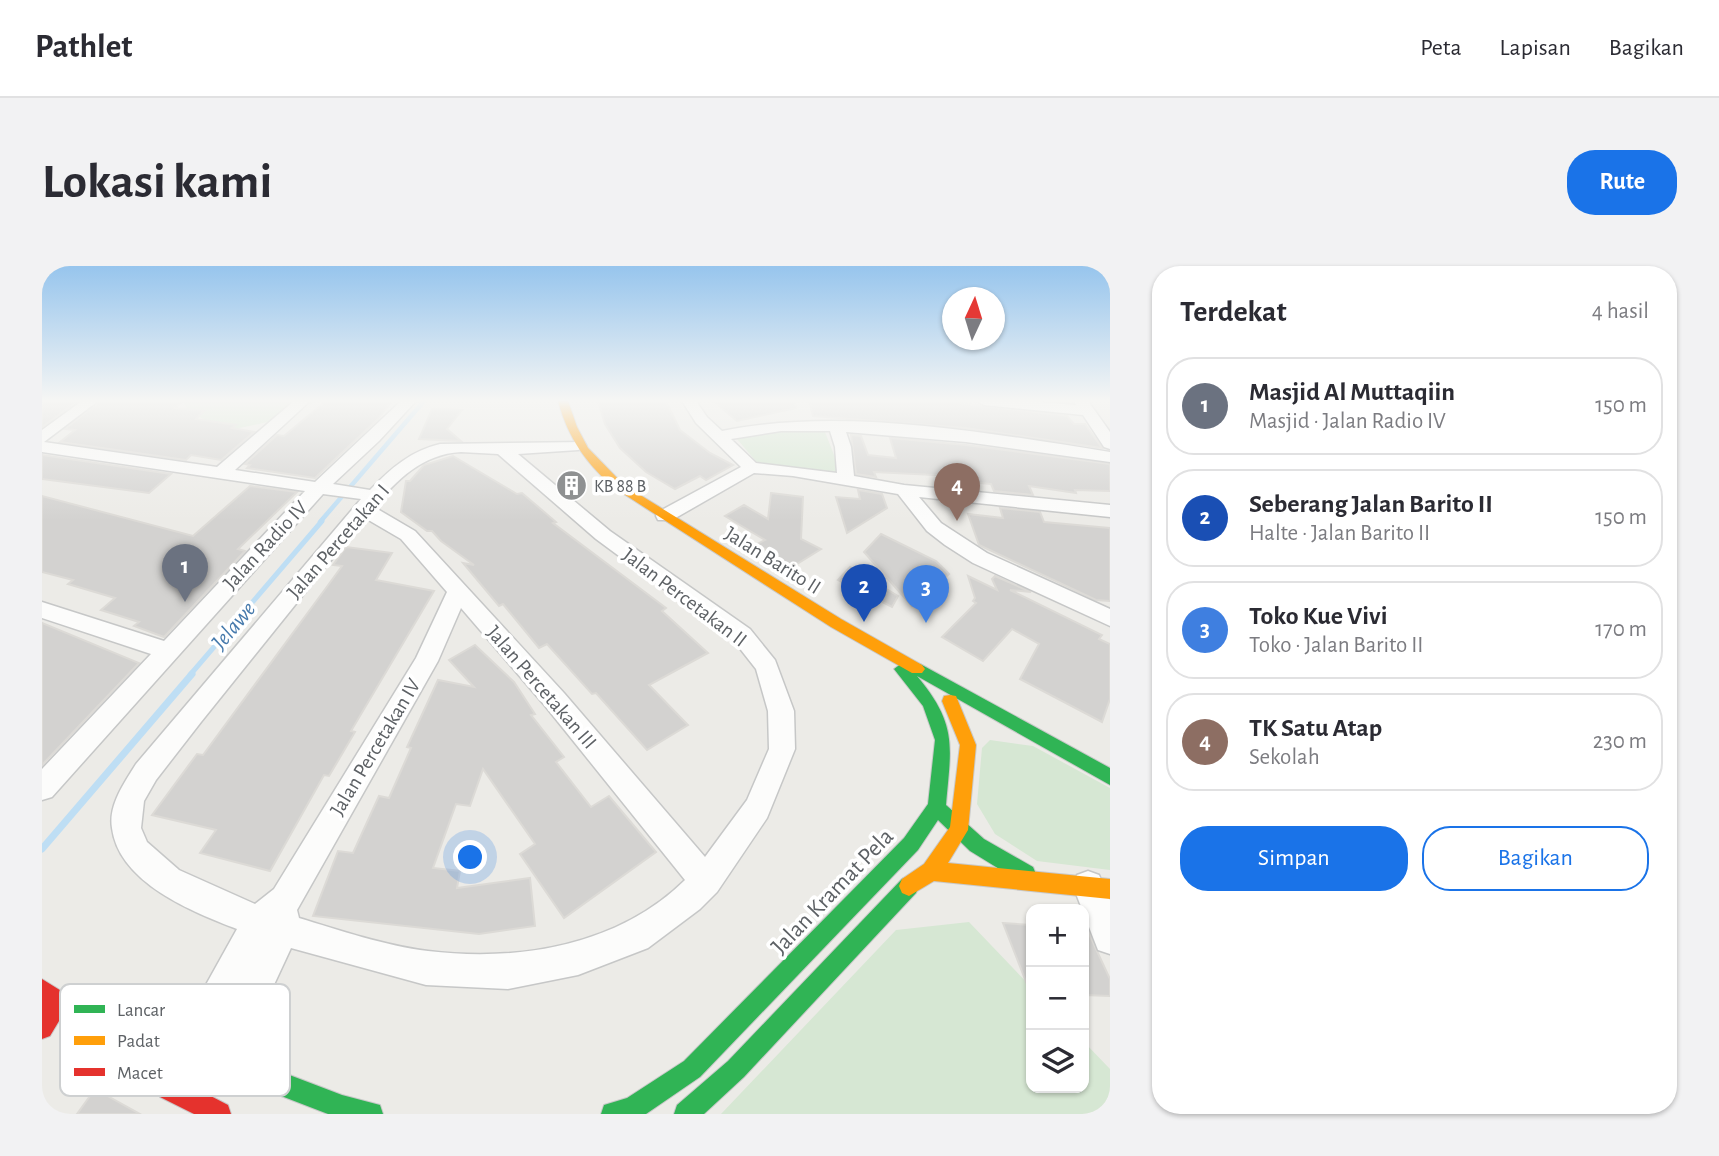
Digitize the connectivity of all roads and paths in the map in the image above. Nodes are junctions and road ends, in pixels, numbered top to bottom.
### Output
1 (258, 441) edge
2 (371, 441) edge
3 (576, 441) edge
4 (725, 441) edge
5 (841, 441) edge
6 (1006, 441) edge
7 (578, 445) junction
8 (42, 447) edge
9 (502, 449) junction
10 (1110, 457) edge
11 (751, 468) junction
12 (221, 473) junction
13 (846, 480) junction
14 (322, 490) junction
15 (904, 490) junction
16 (365, 500) junction
17 (1110, 511) edge
18 (665, 516) junction
19 (458, 591) junction
20 (42, 610) edge
21 (1100, 611) edge
22 (1110, 618) edge
23 (878, 646) junction
24 (166, 650) junction
25 (941, 683) junction
26 (964, 730) junction
27 (943, 740) junction
28 (1044, 742) junction
29 (1110, 777) edge
30 (42, 788) edge
31 (937, 806) junction
32 (959, 830) junction
33 (931, 871) junction
34 (1035, 880) junction
35 (706, 881) junction
36 (1099, 887) edge
37 (275, 917) junction
38 (1110, 938) edge
39 (241, 984) edge
40 (42, 990) edge
41 (58, 1000) joint
42 (42, 1028) edge
43 (290, 1087) edge
44 (184, 1096) edge
45 (219, 1114) edge
46 (371, 1114) edge
47 (613, 1114) edge
48 (686, 1114) edge

1 - 12 street
2 - 14 street, Jalan Radio IV
3 - 7 street, Jalan Barito II
4 - 11 street
5 - 13 street
6 - 10 street
7 - 9 street, Jalan Percetakan I
7 - 18 street, Jalan Barito II
8 - 12 street
9 - 16 street, Jalan Percetakan I
9 - 35 street, Jalan Percetakan II
11 - 13 street
11 - 18 street
12 - 14 street
13 - 15 street
14 - 16 street
14 - 24 street, Jalan Radio IV
15 - 17 street
15 - 21 street
16 - 19 street, Jalan Percetakan III
16 - 37 street, Jalan Percetakan I
18 - 23 street, Jalan Barito II
19 - 35 street, Jalan Percetakan III
19 - 37 street, Jalan Percetakan IV
20 - 24 street
21 - 22 street
23 - 25 street, Jalan Barito II
23 - 27 street, Jalan Kramat Pela
24 - 30 street, Jalan Radio IV
25 - 26 street
25 - 28 street, Jalan Barito II
26 - 27 street
26 - 28 street
26 - 32 street
27 - 31 street, Jalan Kramat Pela
28 - 29 street, Jalan Barito II
31 - 32 street
31 - 47 street, Jalan Kramat Pela
32 - 33 street
32 - 34 street
33 - 34 street
33 - 48 street
34 - 36 street
35 - 37 street, Jalan Percetakan II
36 - 38 street
37 - 39 street, Jalan Percetakan IV
40 - 41 street
41 - 42 street
43 - 46 street
44 - 45 street

